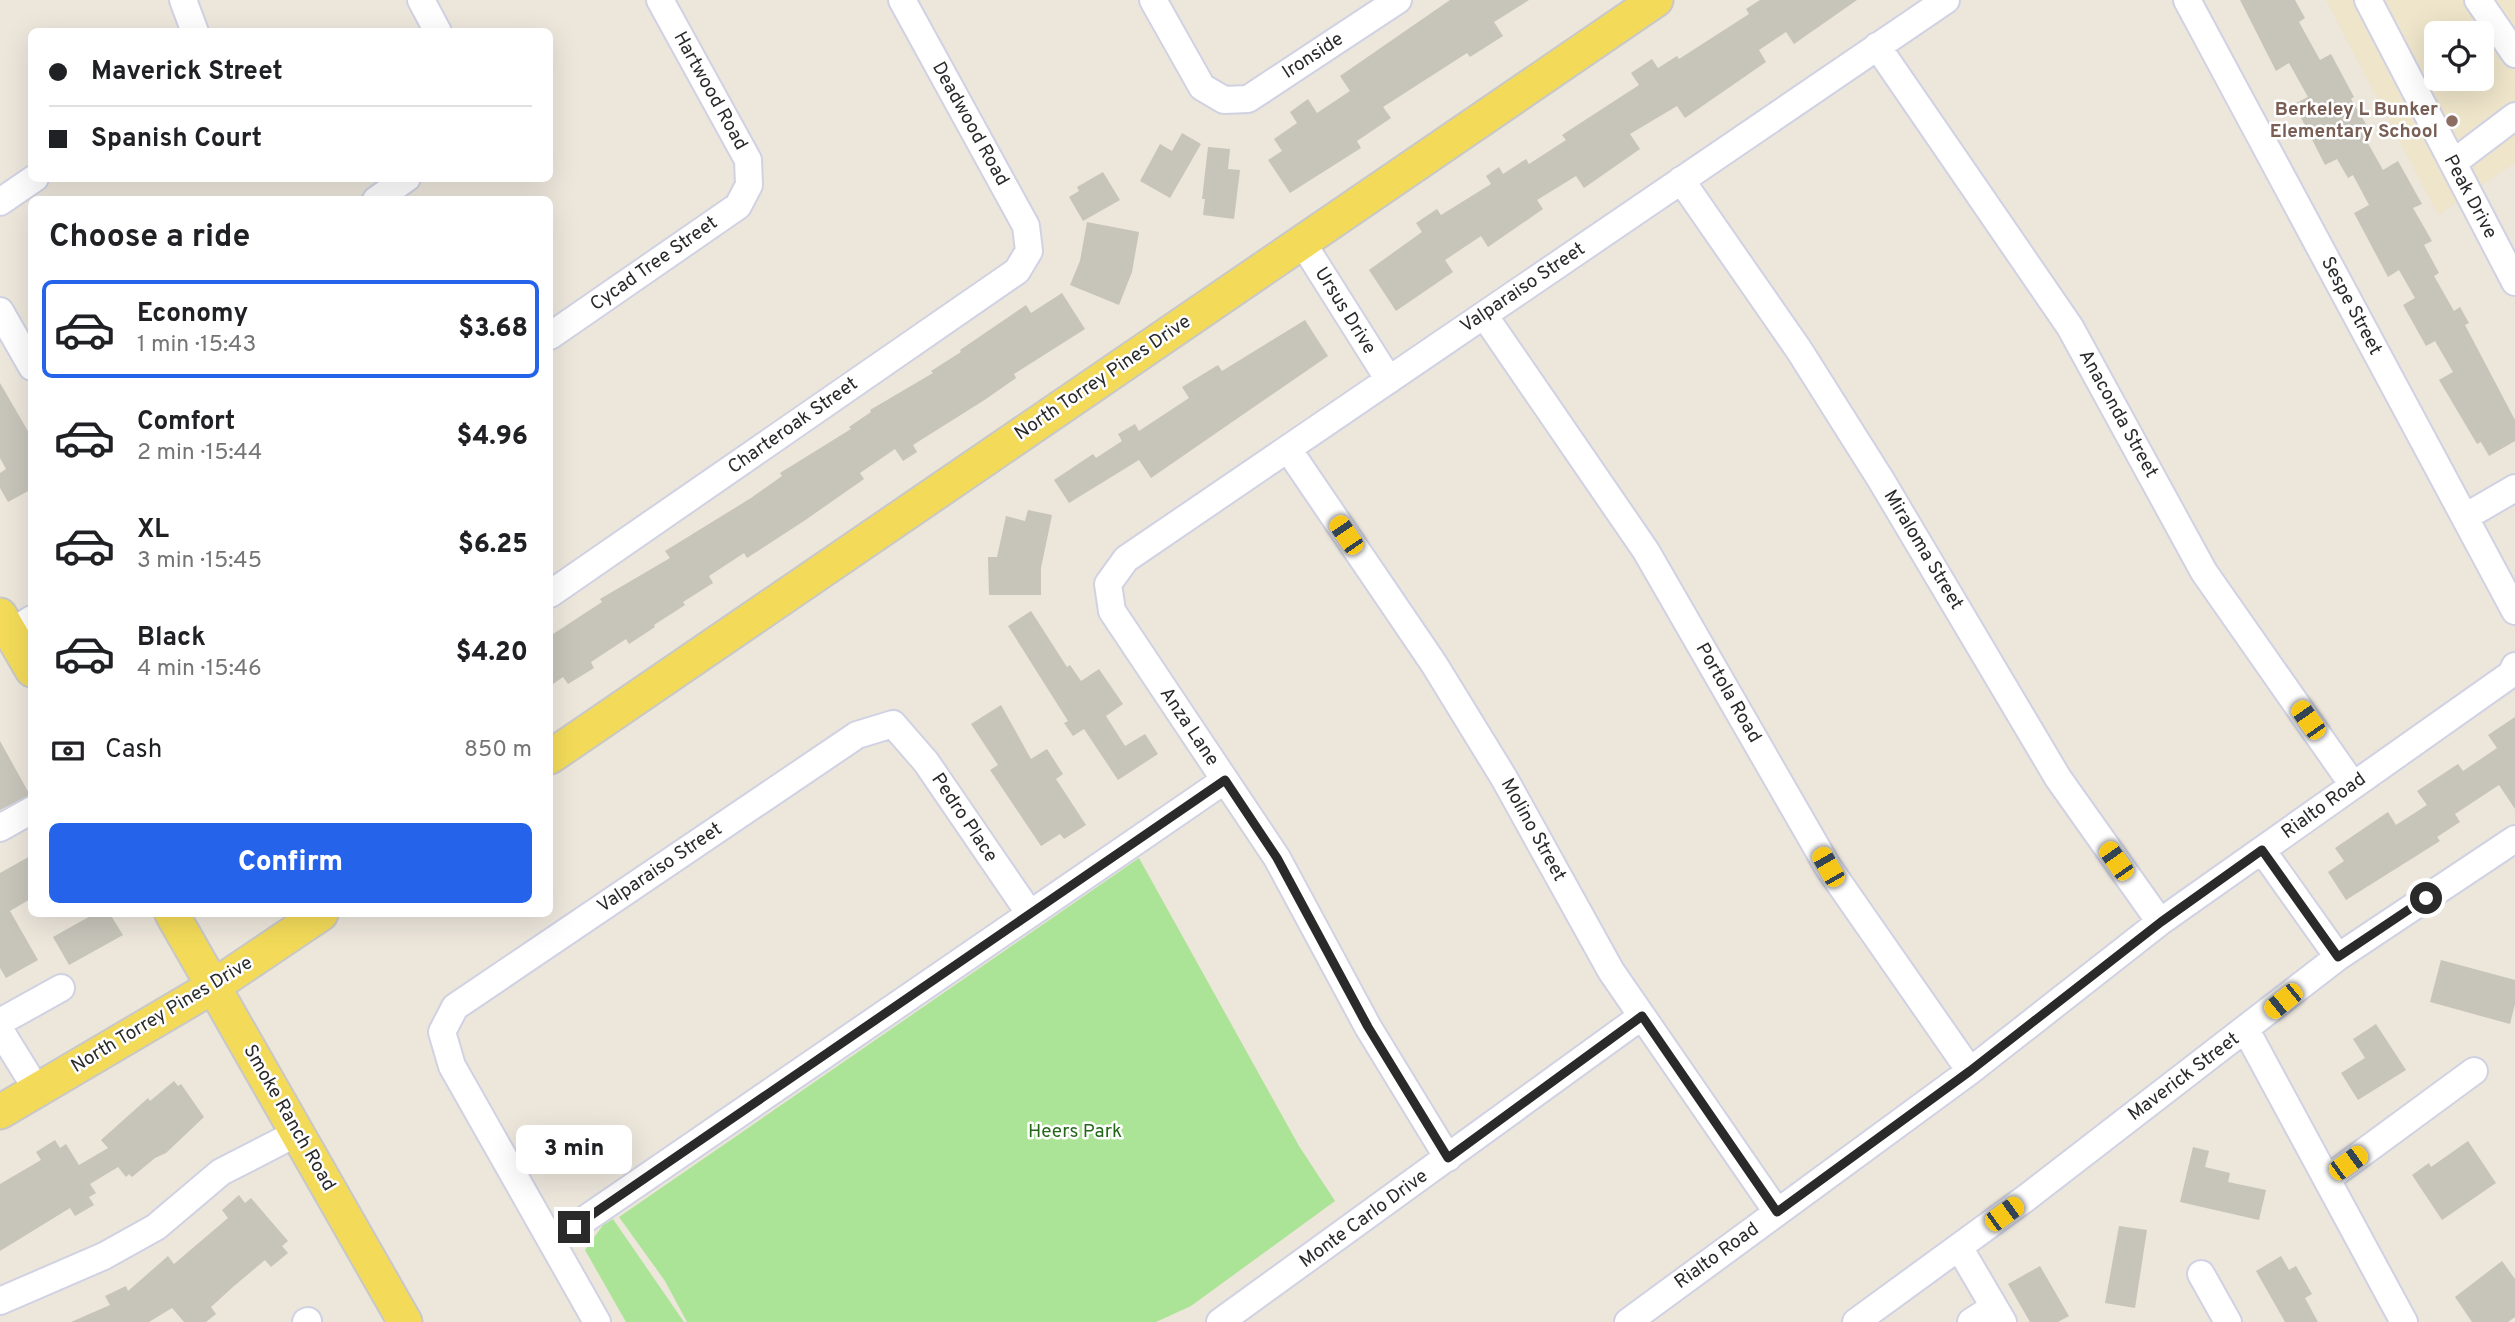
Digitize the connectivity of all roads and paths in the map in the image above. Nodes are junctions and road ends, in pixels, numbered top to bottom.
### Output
1 (183, 0) edge
2 (421, 0) edge
3 (660, 0) edge
4 (902, 0) edge
5 (1153, 0) edge
6 (1398, 0) edge
7 (1946, 0) edge
8 (2187, 0) edge
9 (2368, 0) edge
10 (2478, 0) edge
11 (1646, 3) edge
12 (194, 28) edge
13 (436, 28) edge
14 (1877, 46) junction
15 (2515, 54) edge
16 (2515, 117) edge
17 (2453, 163) junction
18 (1681, 180) junction
19 (29, 182) edge
20 (401, 182) edge
21 (749, 185) joint
22 (382, 196) edge
23 (0, 202) edge
24 (1302, 242) junction
25 (1029, 251) joint
26 (2515, 282) edge
27 (0, 312) edge
28 (1484, 315) junction
29 (553, 334) edge
30 (28, 360) edge
31 (1389, 380) junction
32 (1288, 449) junction
33 (2515, 488) edge
34 (2465, 517) junction
35 (1108, 584) joint
36 (553, 592) edge
37 (2515, 611) edge
38 (14, 622) edge
39 (28, 659) edge
40 (2515, 666) edge
41 (893, 724) joint
42 (553, 755) edge
43 (1225, 780) junction
44 (2353, 785) junction
45 (28, 812) edge
46 (0, 828) edge
47 (2515, 839) edge
48 (2262, 850) junction
49 (1030, 914) junction
50 (174, 917) edge
51 (317, 917) edge
52 (2161, 922) junction
53 (2338, 957) junction
54 (214, 986) junction
55 (61, 988) dead end
56 (1642, 1016) junction
57 (0, 1022) edge
58 (0, 1030) edge
59 (2246, 1030) junction
60 (1970, 1071) junction
61 (2474, 1071) dead end
62 (37, 1090) junction
63 (0, 1112) edge
64 (297, 1133) junction
65 (1448, 1158) junction
66 (2326, 1179) junction
67 (1777, 1212) junction
68 (552, 1242) junction
69 (1959, 1247) junction
70 (2201, 1274) dead end
71 (0, 1301) edge
72 (1998, 1314) edge
73 (405, 1322) edge
74 (597, 1322) edge
75 (1220, 1322) edge
76 (1628, 1322) edge
77 (1856, 1322) edge
78 (1971, 1322) edge
79 (2228, 1322) edge
80 (2404, 1322) edge

1 - 12 street
2 - 13 street
3 - 21 street, Hartwood Road
4 - 25 street, Deadwood Road
5 - 6 street, Ironside
7 - 14 street, Valparaiso Street
8 - 34 street, Sespe Street
9 - 17 street, Peak Drive
10 - 15 street
11 - 24 main road, North Torrey Pines Drive
14 - 18 street, Valparaiso Street
14 - 44 street, Anaconda Street
16 - 17 street
17 - 26 street, Peak Drive
18 - 28 street, Valparaiso Street
18 - 52 street, Miraloma Street
19 - 23 street
20 - 22 street
21 - 29 street, Cycad Tree Street
24 - 31 street, Ursus Drive
24 - 42 main road, North Torrey Pines Drive
25 - 36 street, Charteroak Street
27 - 30 street
28 - 31 street, Valparaiso Street
28 - 60 street, Portola Road
31 - 32 street, Valparaiso Street
32 - 35 street, Valparaiso Street
32 - 56 street, Molino Street
33 - 34 street
34 - 37 street, Sespe Street
35 - 43 street, Anza Lane
38 - 39 main road
40 - 44 street, Rialto Road
41 - 49 street, Pedro Place
41 - 68 street, Valparaiso Street
43 - 49 street
43 - 65 street, Anza Lane
44 - 48 street, Rialto Road
45 - 46 street
47 - 53 street, Maverick Street
48 - 52 street, Rialto Road
48 - 53 street
49 - 68 street
50 - 54 main road, Smoke Ranch Road
51 - 54 main road, North Torrey Pines Drive
52 - 60 street, Rialto Road
53 - 59 street, Maverick Street
54 - 62 main road, North Torrey Pines Drive
54 - 64 main road, Smoke Ranch Road
55 - 57 street
56 - 65 street, Monte Carlo Drive
56 - 67 street, Molino Street
58 - 62 street
59 - 66 street
59 - 69 street, Maverick Street
60 - 67 street, Rialto Road
61 - 66 street
62 - 63 main road, North Torrey Pines Drive
64 - 71 street
64 - 73 main road, Smoke Ranch Road
65 - 75 street, Monte Carlo Drive
66 - 80 street
67 - 76 street, Rialto Road
68 - 74 street
69 - 72 street
69 - 77 street, Maverick Street
70 - 79 street
72 - 78 street

